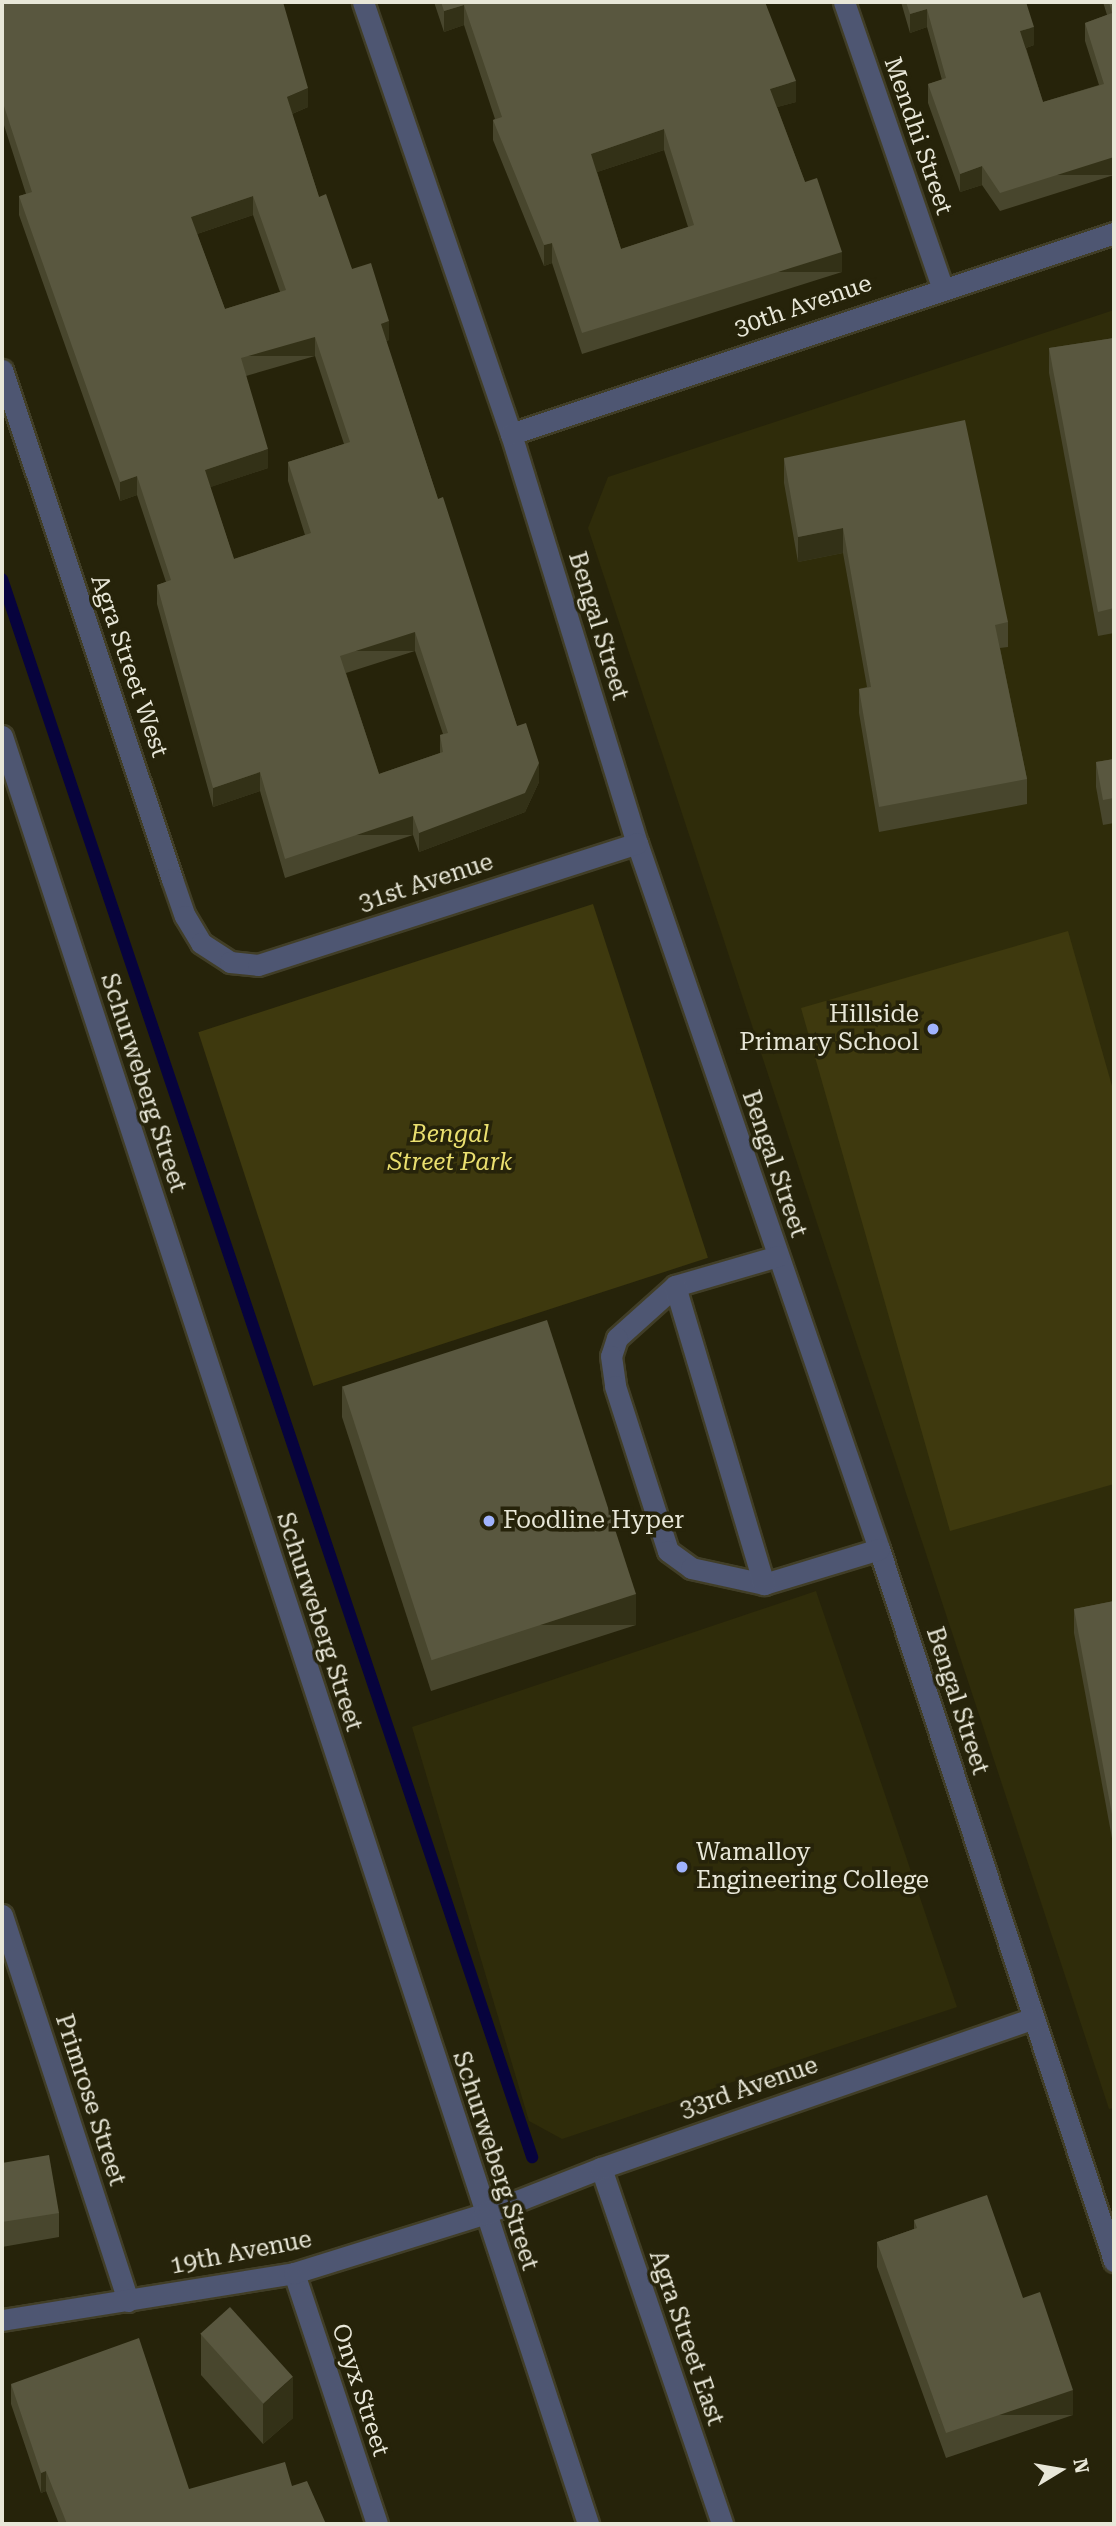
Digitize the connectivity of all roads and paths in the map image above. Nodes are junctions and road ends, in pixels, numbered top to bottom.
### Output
1 (363, 2) edge
2 (844, 2) edge
3 (1114, 233) edge
4 (942, 287) junction
5 (2, 370) edge
6 (511, 433) junction
7 (2, 736) edge
8 (637, 843) junction
9 (230, 962) joint
10 (778, 1256) junction
11 (675, 1286) junction
12 (879, 1549) junction
13 (764, 1584) junction
14 (2, 1915) edge
15 (1033, 2018) junction
16 (601, 2168) junction
17 (484, 2214) junction
18 (1114, 2261) edge
19 (293, 2273) junction
20 (128, 2301) junction
21 (2, 2320) edge
22 (377, 2524) edge
23 (588, 2524) edge
24 (722, 2524) edge

1 - 6 street, Bengal Street
2 - 4 street, Mendhi Street
3 - 4 street, 30th Avenue
4 - 6 street, 30th Avenue
5 - 9 street, Agra Street West
6 - 8 street, Bengal Street
7 - 17 street, Schurweberg Street
8 - 9 street, 31st Avenue
8 - 10 street, Bengal Street
10 - 11 street
10 - 12 street, Bengal Street
11 - 13 street
11 - 13 street
12 - 13 street
12 - 15 street, Bengal Street
14 - 20 street, Primrose Street
15 - 16 street, 33rd Avenue
15 - 18 street, Bengal Street
16 - 17 street, 33rd Avenue
16 - 24 street, Agra Street East
17 - 19 street, 19th Avenue
17 - 23 street, Schurweberg Street
19 - 20 street, 19th Avenue
19 - 22 street, Onyx Street
20 - 21 street, 19th Avenue

